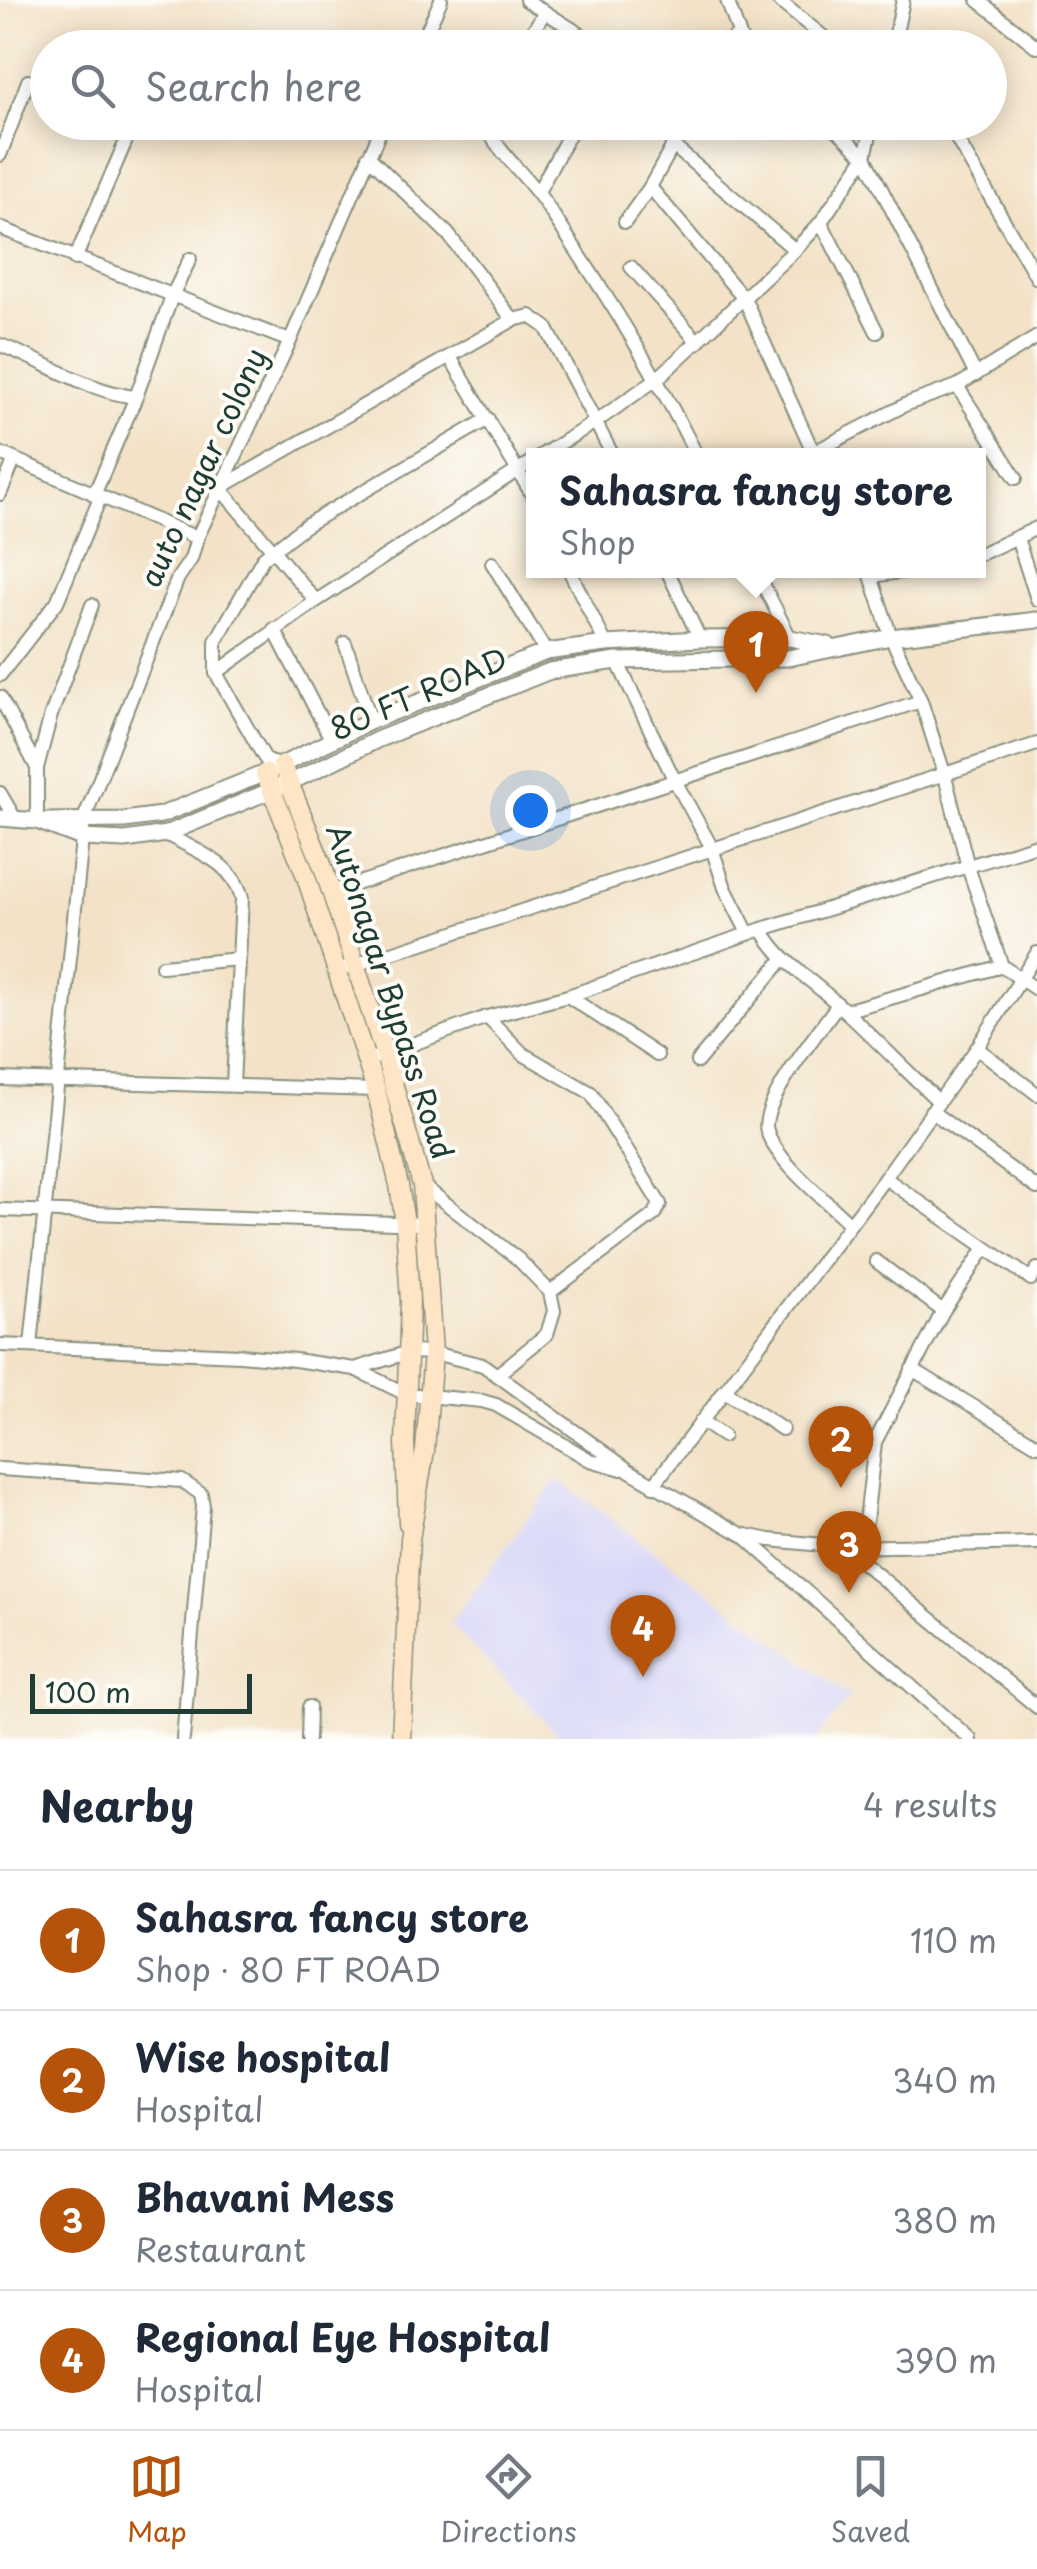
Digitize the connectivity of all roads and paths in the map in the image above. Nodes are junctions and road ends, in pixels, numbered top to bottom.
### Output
1 (442, 0) edge
2 (526, 0) edge
3 (727, 0) edge
4 (778, 0) edge
5 (903, 0) edge
6 (978, 0) edge
7 (545, 12) junction
8 (428, 30) edge
9 (534, 30) edge
10 (574, 30) edge
11 (738, 30) edge
12 (815, 30) edge
13 (900, 30) edge
14 (1037, 47) edge
15 (28, 81) dead end
16 (126, 140) edge
17 (376, 140) edge
18 (498, 140) edge
19 (566, 140) edge
20 (675, 140) edge
21 (847, 140) edge
22 (869, 140) edge
23 (958, 140) edge
24 (672, 144) junction
25 (0, 155) edge
26 (368, 156) junction
27 (865, 158) junction
28 (650, 187) junction
29 (538, 192) junction
30 (625, 222) dead end
31 (821, 222) junction
32 (0, 228) edge
33 (795, 250) junction
34 (75, 258) junction
35 (190, 259) dead end
36 (631, 268) dead end
37 (1037, 278) edge
38 (172, 296) junction
39 (745, 300) junction
40 (514, 320) junction
41 (876, 332) dead end
42 (290, 341) junction
43 (698, 342) junction
44 (1035, 343) edge
45 (0, 345) edge
46 (450, 357) junction
47 (976, 375) junction
48 (658, 378) junction
49 (957, 386) junction
50 (136, 397) junction
51 (488, 419) junction
52 (597, 422) junction
53 (553, 448) edge
54 (609, 448) edge
55 (693, 448) edge
56 (811, 448) edge
57 (825, 448) edge
58 (0, 453) edge
59 (14, 460) junction
60 (526, 464) edge
61 (519, 468) junction
62 (1016, 478) dead end
63 (526, 482) edge
64 (220, 488) junction
65 (0, 494) edge
66 (97, 496) junction
67 (1037, 528) edge
68 (197, 538) junction
69 (1017, 538) junction
70 (272, 550) junction
71 (986, 552) edge
72 (492, 563) dead end
73 (574, 578) edge
74 (671, 578) edge
75 (760, 578) edge
76 (872, 578) edge
77 (1037, 599) edge
78 (316, 601) junction
79 (92, 605) dead end
80 (1037, 620) edge
81 (274, 629) junction
82 (790, 638) junction
83 (891, 638) junction
84 (700, 639) junction
85 (345, 643) dead end
86 (606, 644) junction
87 (838, 647) junction
88 (546, 652) junction
89 (617, 661) junction
90 (216, 673) junction
91 (0, 674) edge
92 (0, 697) edge
93 (921, 701) junction
94 (371, 721) junction
95 (331, 739) junction
96 (1037, 744) edge
97 (37, 768) junction
98 (945, 776) junction
99 (277, 778) junction
100 (674, 779) junction
101 (0, 794) edge
102 (7, 818) edge
103 (84, 819) junction
104 (37, 821) junction
105 (166, 834) junction
106 (82, 838) junction
107 (1037, 845) edge
108 (712, 848) junction
109 (968, 867) junction
110 (331, 892) junction
111 (755, 931) junction
112 (1037, 952) edge
113 (784, 958) junction
114 (239, 959) junction
115 (355, 965) junction
116 (162, 966) dead end
117 (1002, 966) junction
118 (336, 971) junction
119 (1020, 978) junction
120 (1037, 990) edge
121 (568, 996) junction
122 (841, 1007) junction
123 (487, 1017) junction
124 (977, 1048) junction
125 (385, 1055) junction
126 (657, 1055) dead end
127 (366, 1060) junction
128 (696, 1062) dead end
129 (0, 1080) edge
130 (58, 1081) junction
131 (233, 1084) junction
132 (376, 1090) junction
133 (1037, 1094) edge
134 (934, 1106) junction
135 (885, 1178) junction
136 (422, 1185) junction
137 (1037, 1188) edge
138 (0, 1210) edge
139 (44, 1210) junction
140 (405, 1223) junction
141 (426, 1224) junction
142 (850, 1224) junction
143 (986, 1248) junction
144 (876, 1261) dead end
145 (1035, 1278) edge
146 (550, 1292) junction
147 (943, 1312) junction
148 (0, 1345) edge
149 (31, 1346) junction
150 (409, 1352) junction
151 (434, 1352) junction
152 (355, 1369) junction
153 (912, 1369) junction
154 (498, 1374) junction
155 (724, 1390) junction
156 (406, 1394) junction
157 (430, 1396) junction
158 (700, 1421) junction
159 (782, 1429) dead end
160 (723, 1436) dead end
161 (1037, 1444) edge
162 (0, 1469) edge
163 (630, 1471) junction
164 (653, 1486) junction
165 (741, 1534) junction
166 (410, 1539) junction
167 (1037, 1543) edge
168 (844, 1547) junction
169 (863, 1547) junction
170 (1037, 1706) edge
171 (308, 1707) dead end
172 (183, 1739) edge
173 (308, 1739) edge
174 (401, 1739) edge
175 (970, 1739) edge

1 - 8 street
2 - 7 street
3 - 11 street
4 - 12 street
5 - 13 street
6 - 14 street
7 - 9 street
7 - 10 street
15 - 25 street
16 - 34 street
17 - 26 street, auto nagar colony
18 - 29 street
19 - 29 street
20 - 24 street
21 - 27 street
22 - 27 street
23 - 37 street
24 - 28 street
24 - 33 street
26 - 40 street
26 - 42 street, auto nagar colony
27 - 31 street
27 - 47 street
28 - 30 street
28 - 39 street
29 - 48 street
31 - 33 street
31 - 41 street
32 - 34 street
33 - 39 street
34 - 38 street
35 - 38 street
36 - 43 street
38 - 42 street
38 - 50 street
39 - 43 street
39 - 56 street
40 - 46 street
40 - 52 street
42 - 64 street, auto nagar colony
43 - 48 street
44 - 47 street
45 - 50 street
46 - 51 street
46 - 64 street
47 - 49 street
48 - 52 street
48 - 55 street
49 - 57 street
49 - 62 street
50 - 66 street
51 - 61 street
51 - 70 street
52 - 53 street
52 - 54 street
58 - 59 street
59 - 65 street
59 - 66 street
60 - 61 street
61 - 63 street
61 - 78 street
64 - 68 street, auto nagar colony
64 - 70 street
66 - 68 street
66 - 91 street
67 - 69 street
68 - 103 street, auto nagar colony
69 - 71 street
69 - 77 street
70 - 78 street
70 - 90 street
72 - 88 street
73 - 86 street
74 - 84 street
75 - 82 street
76 - 83 street
78 - 81 street
79 - 97 street
80 - 83 street, 80 FT ROAD
81 - 90 street
81 - 95 street
82 - 84 street, 80 FT ROAD
82 - 87 street, 80 FT ROAD
83 - 87 street, 80 FT ROAD
83 - 93 street
84 - 86 street, 80 FT ROAD
85 - 94 street
86 - 88 street, 80 FT ROAD
87 - 89 street, 80 FT ROAD
88 - 94 street, 80 FT ROAD
89 - 99 street, 80 FT ROAD
89 - 100 street
90 - 99 street
92 - 97 street
93 - 98 street
93 - 100 street
94 - 95 street, 80 FT ROAD
95 - 99 street, 80 FT ROAD
96 - 98 street
97 - 104 street
98 - 108 street
98 - 109 street
99 - 103 street, 80 FT ROAD
99 - 105 street, 80 FT ROAD
99 - 110 main road, Autonagar Bypass Road
99 - 118 main road, Autonagar Bypass Road
100 - 108 street
100 - 110 street
101 - 102 street
102 - 104 street, 80 FT ROAD
103 - 104 street, 80 FT ROAD
103 - 106 street, auto nagar colony
104 - 106 street, 80 FT ROAD
105 - 106 street, 80 FT ROAD
105 - 114 street
106 - 130 street, auto nagar colony
107 - 109 street
108 - 111 street
108 - 115 street
109 - 111 street
109 - 117 street
110 - 115 main road, Autonagar Bypass Road
111 - 113 street
111 - 121 street
112 - 119 street
113 - 122 street
113 - 128 street
114 - 116 street
114 - 131 street
115 - 118 street
115 - 125 main road, Autonagar Bypass Road
117 - 119 street
117 - 122 street
118 - 127 main road, Autonagar Bypass Road
119 - 120 street
119 - 124 street
121 - 123 street
121 - 126 street
122 - 134 street
122 - 142 street
123 - 125 street
123 - 146 street
124 - 133 street
124 - 134 street
125 - 127 street
125 - 136 main road, Autonagar Bypass Road
127 - 132 main road, Autonagar Bypass Road
129 - 130 street
130 - 131 street
130 - 139 street, auto nagar colony
131 - 132 street
132 - 140 main road, Autonagar Bypass Road
134 - 135 street
134 - 137 street
135 - 142 street
135 - 143 street
136 - 141 main road, Autonagar Bypass Road
136 - 146 street
138 - 139 street
139 - 140 street
139 - 149 street, auto nagar colony
140 - 141 street
140 - 150 main road, Autonagar Bypass Road
141 - 151 main road, Autonagar Bypass Road
142 - 155 street
143 - 145 street
143 - 147 street
144 - 147 street
146 - 154 street
147 - 153 street
148 - 149 street
149 - 152 street
150 - 151 street
150 - 152 street
150 - 156 main road, Autonagar Bypass Road
151 - 154 street
151 - 157 main road, Autonagar Bypass Road
152 - 156 street
153 - 161 street
153 - 169 street
154 - 163 street
155 - 158 street
155 - 159 street
156 - 157 street
156 - 166 main road, Autonagar Bypass Road
157 - 163 street
157 - 166 main road, Autonagar Bypass Road
158 - 160 street
158 - 164 street
162 - 172 street
163 - 164 street
164 - 165 street
165 - 168 street
165 - 175 street
166 - 174 main road, Autonagar Bypass Road
167 - 169 street
168 - 169 street
168 - 170 street
171 - 173 street

